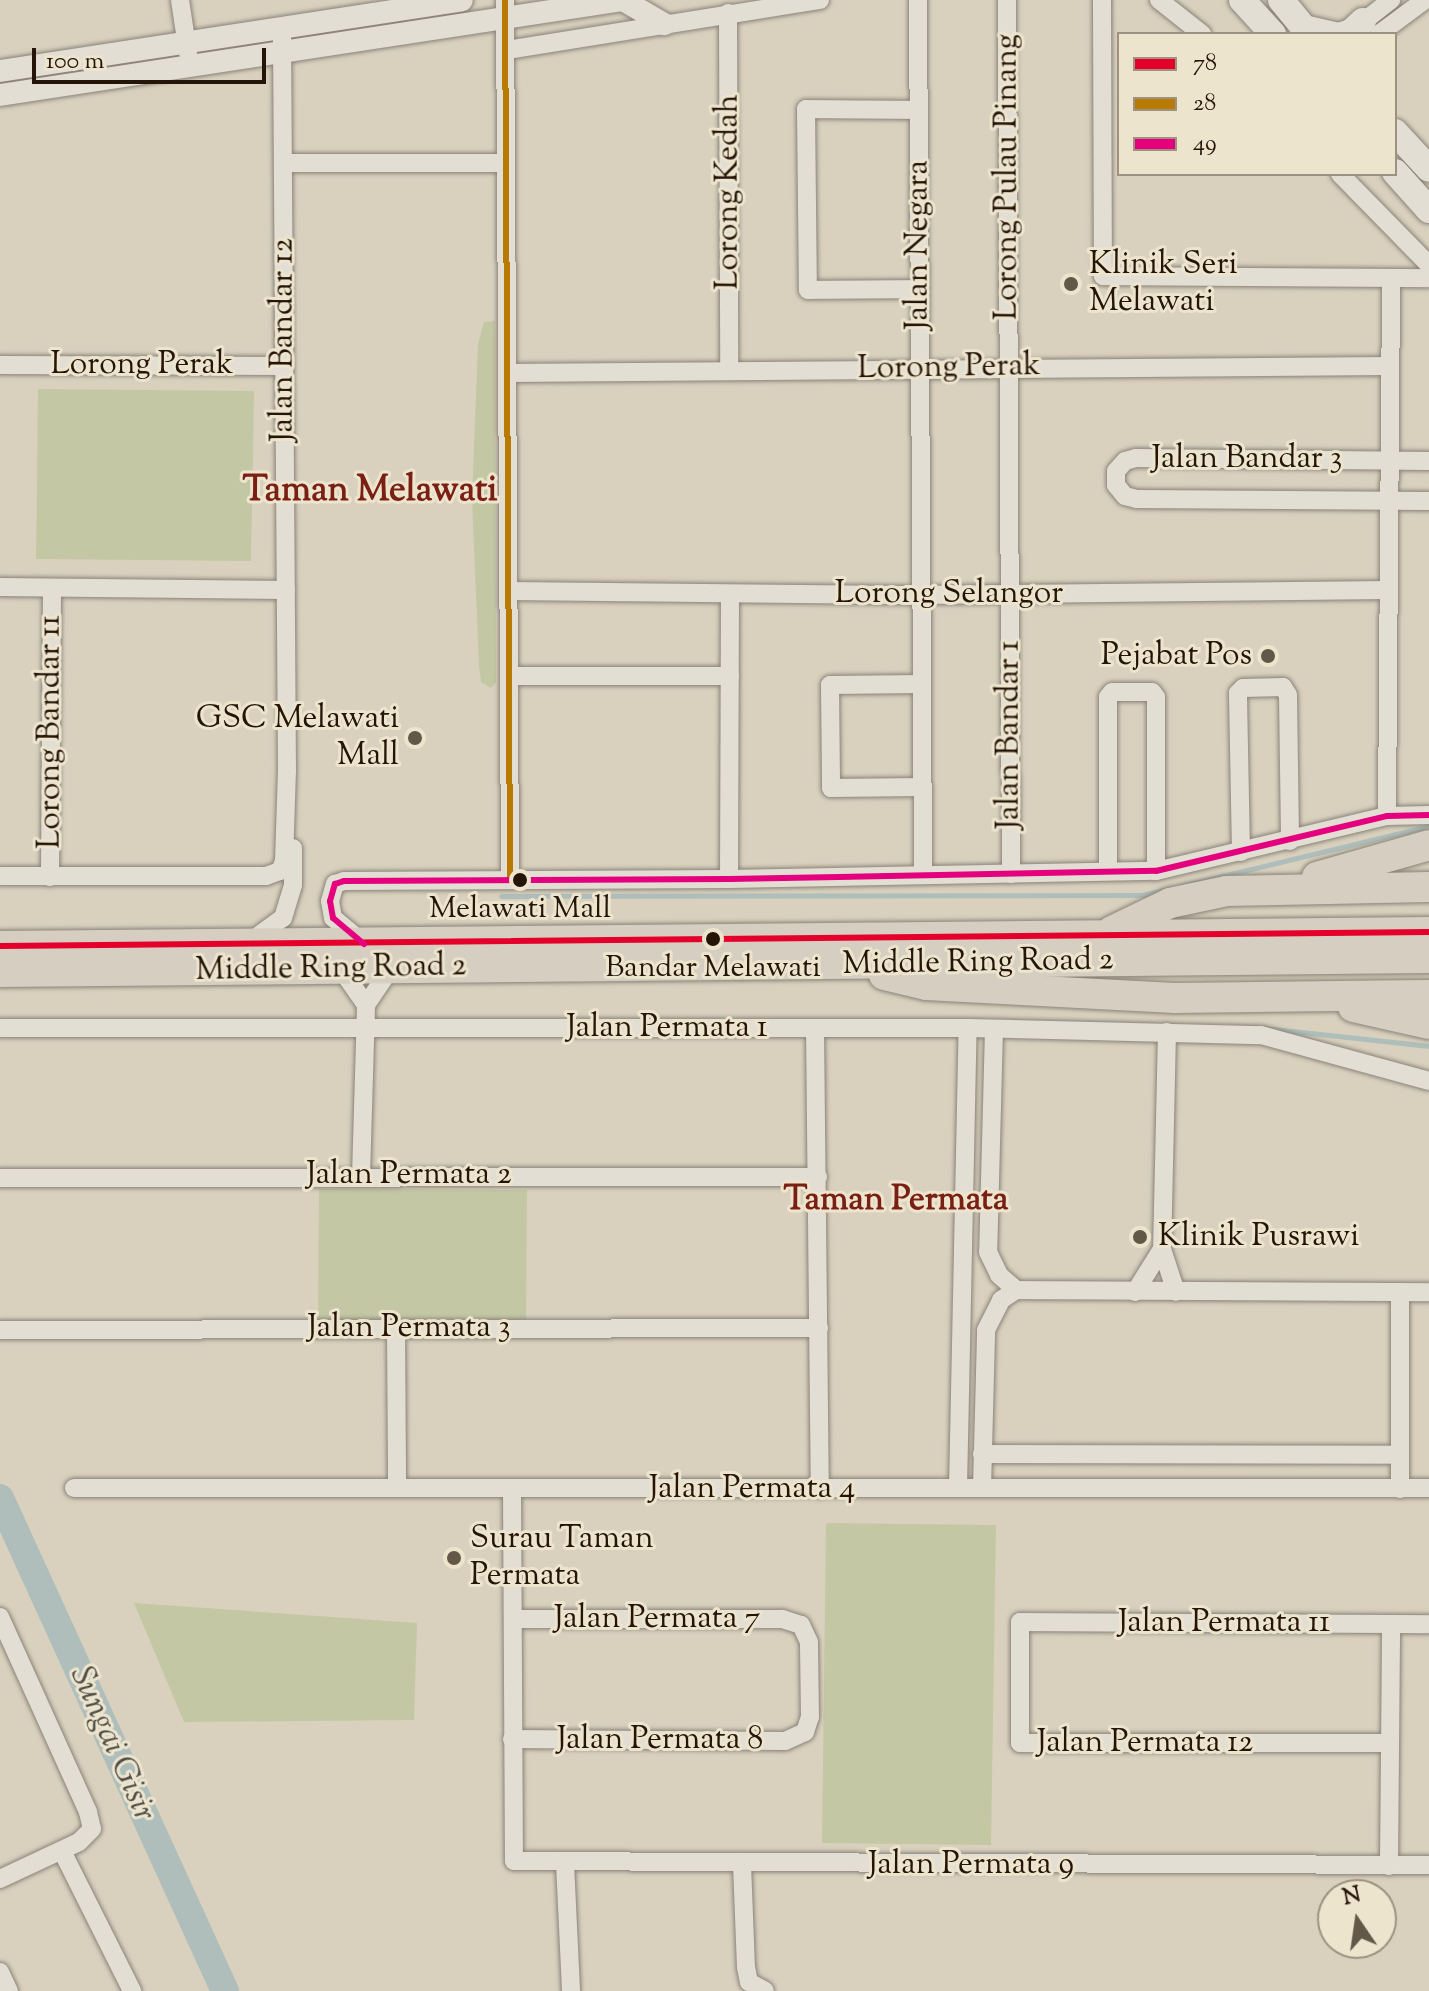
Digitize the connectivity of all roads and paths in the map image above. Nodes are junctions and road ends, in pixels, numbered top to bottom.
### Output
1 (180, 0) edge
2 (462, 0) edge
3 (622, 0) edge
4 (820, 0) edge
5 (918, 0) edge
6 (1007, 0) edge
7 (1102, 0) edge
8 (1159, 0) edge
9 (1281, 0) edge
10 (1391, 0) edge
11 (1425, 0) edge
12 (506, 10) edge
13 (728, 13) junction
14 (1248, 16) edge
15 (664, 24) junction
16 (282, 29) junction
17 (1305, 29) edge
18 (1364, 30) edge
19 (1199, 32) edge
20 (1270, 32) edge
21 (507, 50) junction
22 (282, 54) junction
23 (189, 56) junction
24 (0, 71) edge
25 (0, 95) edge
26 (919, 110) junction
27 (1397, 134) edge
28 (283, 163) junction
29 (505, 163) junction
30 (1429, 169) edge
31 (1397, 174) edge
32 (1342, 176) edge
33 (1429, 210) edge
34 (1429, 265) edge
35 (1391, 278) junction
36 (1429, 278) edge
37 (919, 289) junction
38 (0, 365) edge
39 (284, 366) junction
40 (1390, 366) junction
41 (920, 368) junction
42 (1009, 368) junction
43 (729, 370) junction
44 (508, 373) junction
45 (1390, 459) junction
46 (1429, 461) edge
47 (1389, 501) junction
48 (1429, 501) edge
49 (0, 587) edge
50 (52, 588) junction
51 (286, 590) junction
52 (1389, 590) junction
53 (508, 591) junction
54 (730, 594) junction
55 (921, 595) junction
56 (1010, 595) junction
57 (509, 676) junction
58 (730, 676) junction
59 (922, 684) junction
60 (287, 770) junction
61 (922, 787) junction
62 (1429, 815) edge
63 (1387, 816) junction
64 (1290, 841) junction
65 (1429, 845) edge
66 (1241, 852) junction
67 (1108, 871) junction
68 (1156, 871) junction
69 (273, 874) junction
70 (923, 874) junction
71 (1011, 874) junction
72 (0, 876) edge
73 (50, 877) junction
74 (729, 879) junction
75 (510, 880) junction
76 (1429, 887) edge
77 (1277, 888) junction
78 (288, 902) junction
79 (1429, 932) edge
80 (1103, 935) junction
81 (364, 944) junction
82 (246, 945) junction
83 (1392, 945) junction
84 (0, 946) edge
85 (1429, 958) edge
86 (836, 964) junction
87 (391, 968) junction
88 (341, 969) junction
89 (0, 972) edge
90 (1429, 995) edge
91 (1305, 996) junction
92 (366, 1005) junction
93 (1429, 1024) edge
94 (0, 1028) edge
95 (366, 1028) junction
96 (968, 1028) junction
97 (815, 1029) junction
98 (994, 1029) junction
99 (1167, 1032) junction
100 (1429, 1081) edge
101 (361, 1176) junction
102 (818, 1177) junction
103 (0, 1178) edge
104 (1162, 1249) junction
105 (1016, 1290) junction
106 (1135, 1292) junction
107 (1176, 1292) junction
108 (1400, 1292) junction
109 (1429, 1292) edge
110 (396, 1328) junction
111 (819, 1328) junction
112 (0, 1330) edge
113 (982, 1454) junction
114 (1400, 1455) junction
115 (74, 1488) dead end
116 (397, 1488) junction
117 (512, 1488) junction
118 (958, 1488) junction
119 (982, 1488) junction
120 (1429, 1488) edge
121 (820, 1489) junction
122 (1400, 1489) junction
123 (0, 1617) edge
124 (513, 1619) junction
125 (1020, 1622) joint
126 (1391, 1624) junction
127 (1429, 1624) edge
128 (805, 1732) joint
129 (512, 1739) junction
130 (1390, 1743) junction
131 (62, 1851) junction
132 (565, 1863) junction
133 (742, 1864) junction
134 (1429, 1865) edge
135 (1389, 1866) junction
136 (2, 1872) edge
137 (0, 1972) edge
138 (9, 1991) edge
139 (132, 1991) edge
140 (571, 1991) edge
141 (765, 1991) edge

1 - 23 street
2 - 16 street
3 - 12 street
3 - 15 street
4 - 13 street
5 - 26 street, Jalan Negara
6 - 42 street, Lorong Pulau Pinang
7 - 35 street
8 - 19 street
9 - 17 main road
10 - 18 street
11 - 18 street
12 - 21 street
12 - 22 street
13 - 15 street
13 - 43 street, Lorong Kedah
14 - 20 main road
15 - 21 street
16 - 22 street, Jalan Bandar 12
16 - 23 street
17 - 18 street
21 - 29 street
22 - 23 street
22 - 28 street, Jalan Bandar 12
23 - 24 street
23 - 25 street
26 - 37 street, Jalan Negara
26 - 37 street
27 - 30 main road
28 - 29 street
28 - 39 street, Jalan Bandar 12
29 - 44 street
31 - 33 main road
32 - 34 street
35 - 36 street
35 - 40 street
37 - 41 street, Jalan Negara
38 - 39 street, Lorong Perak
39 - 51 street, Jalan Bandar 12
40 - 42 street, Lorong Perak
40 - 45 street
41 - 42 street, Lorong Perak
41 - 43 street, Lorong Perak
41 - 55 street, Jalan Negara
42 - 56 street, Lorong Pulau Pinang
43 - 44 street, Lorong Perak
44 - 53 street
45 - 46 street, Jalan Bandar 3
45 - 47 street
45 - 47 street, Jalan Bandar 3
47 - 48 street, Jalan Bandar 3
47 - 52 street
49 - 50 street
50 - 51 street
50 - 73 street, Lorong Bandar 11
51 - 60 street, Jalan Bandar 12
52 - 56 street, Lorong Selangor
52 - 63 street
53 - 54 street, Lorong Selangor
53 - 57 street
54 - 55 street, Lorong Selangor
54 - 58 street
55 - 56 street, Lorong Selangor
55 - 59 street, Jalan Negara
56 - 71 street, Jalan Bandar 1
57 - 58 street
57 - 75 street
58 - 74 street
59 - 61 street, Jalan Negara
59 - 61 street
60 - 69 street
60 - 78 street
61 - 70 street, Jalan Negara
62 - 63 street
63 - 64 street
64 - 66 street
64 - 66 street
65 - 77 highway
66 - 68 street
67 - 68 street
67 - 68 street
67 - 71 street
69 - 73 street
69 - 78 street
70 - 71 street
70 - 74 street
72 - 73 street
74 - 75 street
75 - 81 street
76 - 77 highway
77 - 80 highway
78 - 82 street
79 - 83 highway, Middle Ring Road 2
80 - 81 highway, Middle Ring Road 2
80 - 83 highway, Middle Ring Road 2
81 - 82 highway, Middle Ring Road 2
82 - 84 highway, Middle Ring Road 2
83 - 85 highway, Middle Ring Road 2
83 - 86 highway, Middle Ring Road 2
86 - 87 highway, Middle Ring Road 2
86 - 91 highway
87 - 88 highway, Middle Ring Road 2
87 - 92 street
88 - 89 highway, Middle Ring Road 2
88 - 92 street
90 - 91 highway
91 - 93 highway
92 - 95 street
94 - 95 street, Jalan Permata 1
95 - 97 street, Jalan Permata 1
95 - 101 street
96 - 97 street, Jalan Permata 1
96 - 98 street, Jalan Permata 1
96 - 118 street
97 - 102 street
98 - 99 street, Jalan Permata 1
98 - 105 street
99 - 100 street, Jalan Permata 1
99 - 104 street
101 - 102 street, Jalan Permata 2
101 - 103 street, Jalan Permata 2
102 - 111 street
104 - 106 street
104 - 107 street
105 - 106 street
105 - 113 street
106 - 107 street
107 - 108 street
108 - 109 street
108 - 114 street
110 - 111 street, Jalan Permata 3
110 - 112 street, Jalan Permata 3
110 - 116 street
111 - 121 street
113 - 114 street
113 - 119 street
114 - 122 street
115 - 116 street, Jalan Permata 4
116 - 117 street, Jalan Permata 4
117 - 121 street, Jalan Permata 4
117 - 124 street
118 - 119 street, Jalan Permata 4
118 - 121 street, Jalan Permata 4
119 - 122 street, Jalan Permata 4
120 - 122 street, Jalan Permata 4
123 - 131 street
124 - 128 street, Jalan Permata 7
124 - 129 street
125 - 126 street, Jalan Permata 11
125 - 130 street, Jalan Permata 12
126 - 127 street, Jalan Permata 11
126 - 130 street
128 - 129 street, Jalan Permata 8
129 - 132 street, Jalan Permata 9
130 - 135 street
131 - 136 street
131 - 139 street
132 - 133 street, Jalan Permata 9
132 - 140 street
133 - 135 street, Jalan Permata 9
133 - 141 street
134 - 135 street, Jalan Permata 9
137 - 138 street

